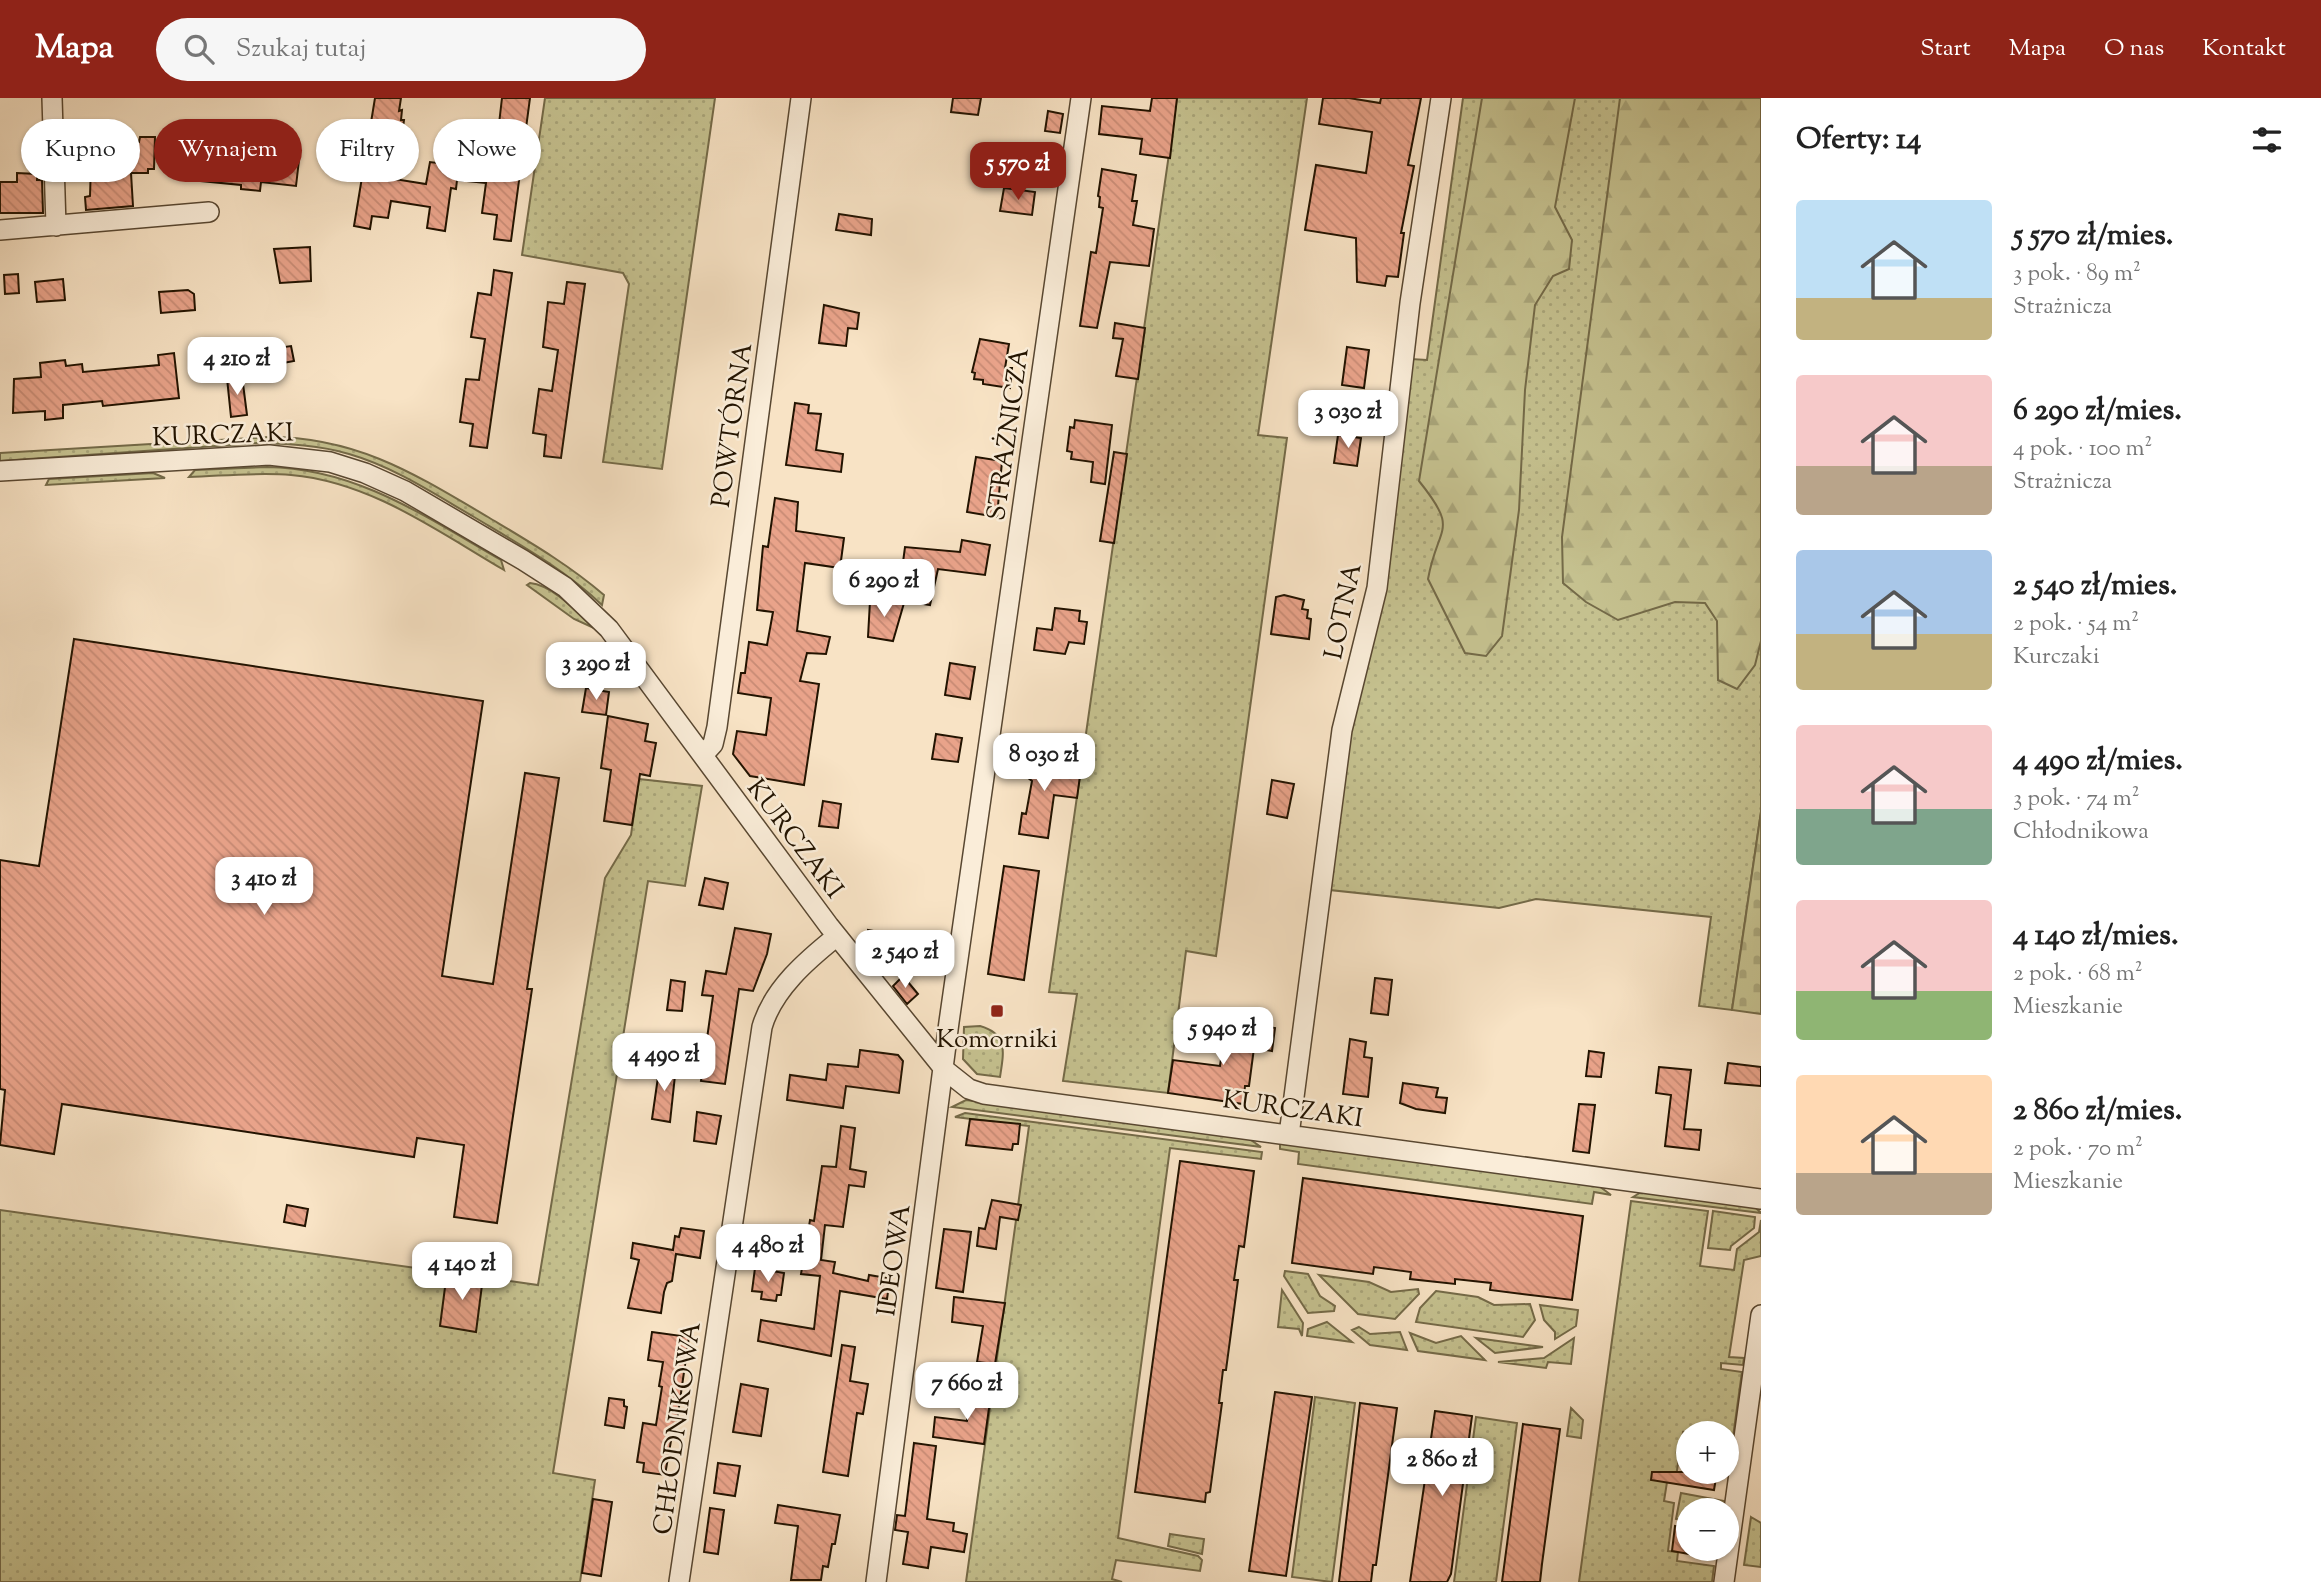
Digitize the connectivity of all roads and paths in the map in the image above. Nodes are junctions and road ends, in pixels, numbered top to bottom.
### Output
1 (52, 98) edge
2 (801, 98) edge
3 (1081, 98) edge
4 (1441, 98) edge
5 (209, 212) dead end
6 (56, 226) junction
7 (0, 230) edge
8 (0, 471) edge
9 (702, 755) junction
10 (837, 936) junction
11 (945, 1070) junction
12 (1289, 1135) junction
13 (1761, 1199) edge
14 (1761, 1315) edge
15 (679, 1582) edge
16 (876, 1582) edge
17 (1724, 1582) edge

1 - 6 street
2 - 9 street, POWTÓRNA
3 - 11 street, STRAŻNICZA
4 - 12 street, LOTNA
5 - 6 street
6 - 7 street
8 - 9 street, KURCZAKI
9 - 10 street, KURCZAKI
10 - 11 street, KURCZAKI
10 - 15 street, CHŁODNIKOWA
11 - 12 street, KURCZAKI
11 - 16 street, IDEOWA
12 - 13 street, KURCZAKI
14 - 17 street

